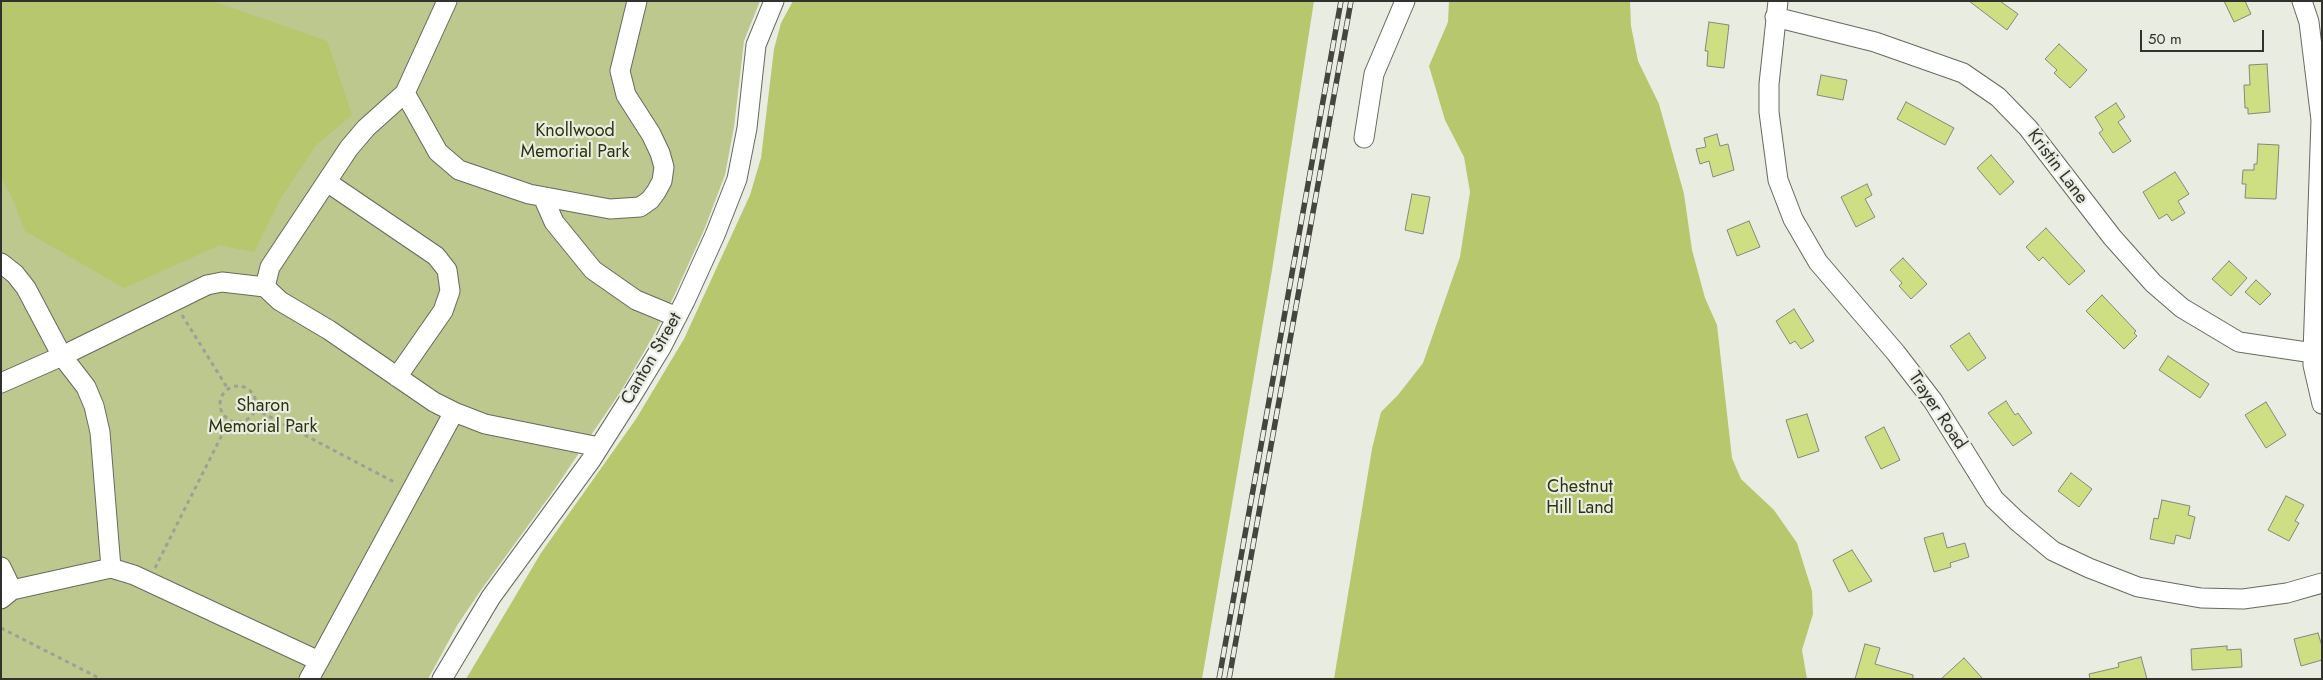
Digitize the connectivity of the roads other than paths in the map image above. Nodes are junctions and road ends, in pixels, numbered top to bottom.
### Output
1 (447, 1) edge
2 (637, 1) edge
3 (774, 1) edge
4 (1405, 1) edge
5 (2302, 1) edge
6 (1776, 9) edge
7 (405, 93) junction
8 (1364, 138) dead end
9 (327, 182) junction
10 (543, 197) junction
11 (2319, 258) edge
12 (1, 263) edge
13 (265, 287) junction
14 (677, 317) junction
15 (2313, 352) junction
16 (62, 356) junction
17 (397, 377) junction
18 (1, 384) edge
19 (2322, 404) edge
20 (454, 412) junction
21 (599, 447) junction
22 (1, 567) edge
23 (111, 568) junction
24 (2322, 583) edge
25 (6, 594) edge
26 (319, 661) junction
27 (309, 679) edge
28 (442, 679) edge

1 - 7 street
2 - 10 street
3 - 14 street, Canton Street
4 - 8 street
5 - 11 street
6 - 15 street, Kristin Lane
6 - 24 street, Trayer Road
7 - 9 street
7 - 10 street
9 - 13 street
9 - 17 street
10 - 14 street
11 - 15 street
12 - 16 street
13 - 16 street
13 - 17 street
14 - 21 street, Canton Street
15 - 19 street
16 - 18 street
16 - 23 street
17 - 20 street
20 - 21 street
20 - 26 street
21 - 28 street, Canton Street
22 - 25 street
23 - 25 street
23 - 26 street
26 - 27 street

